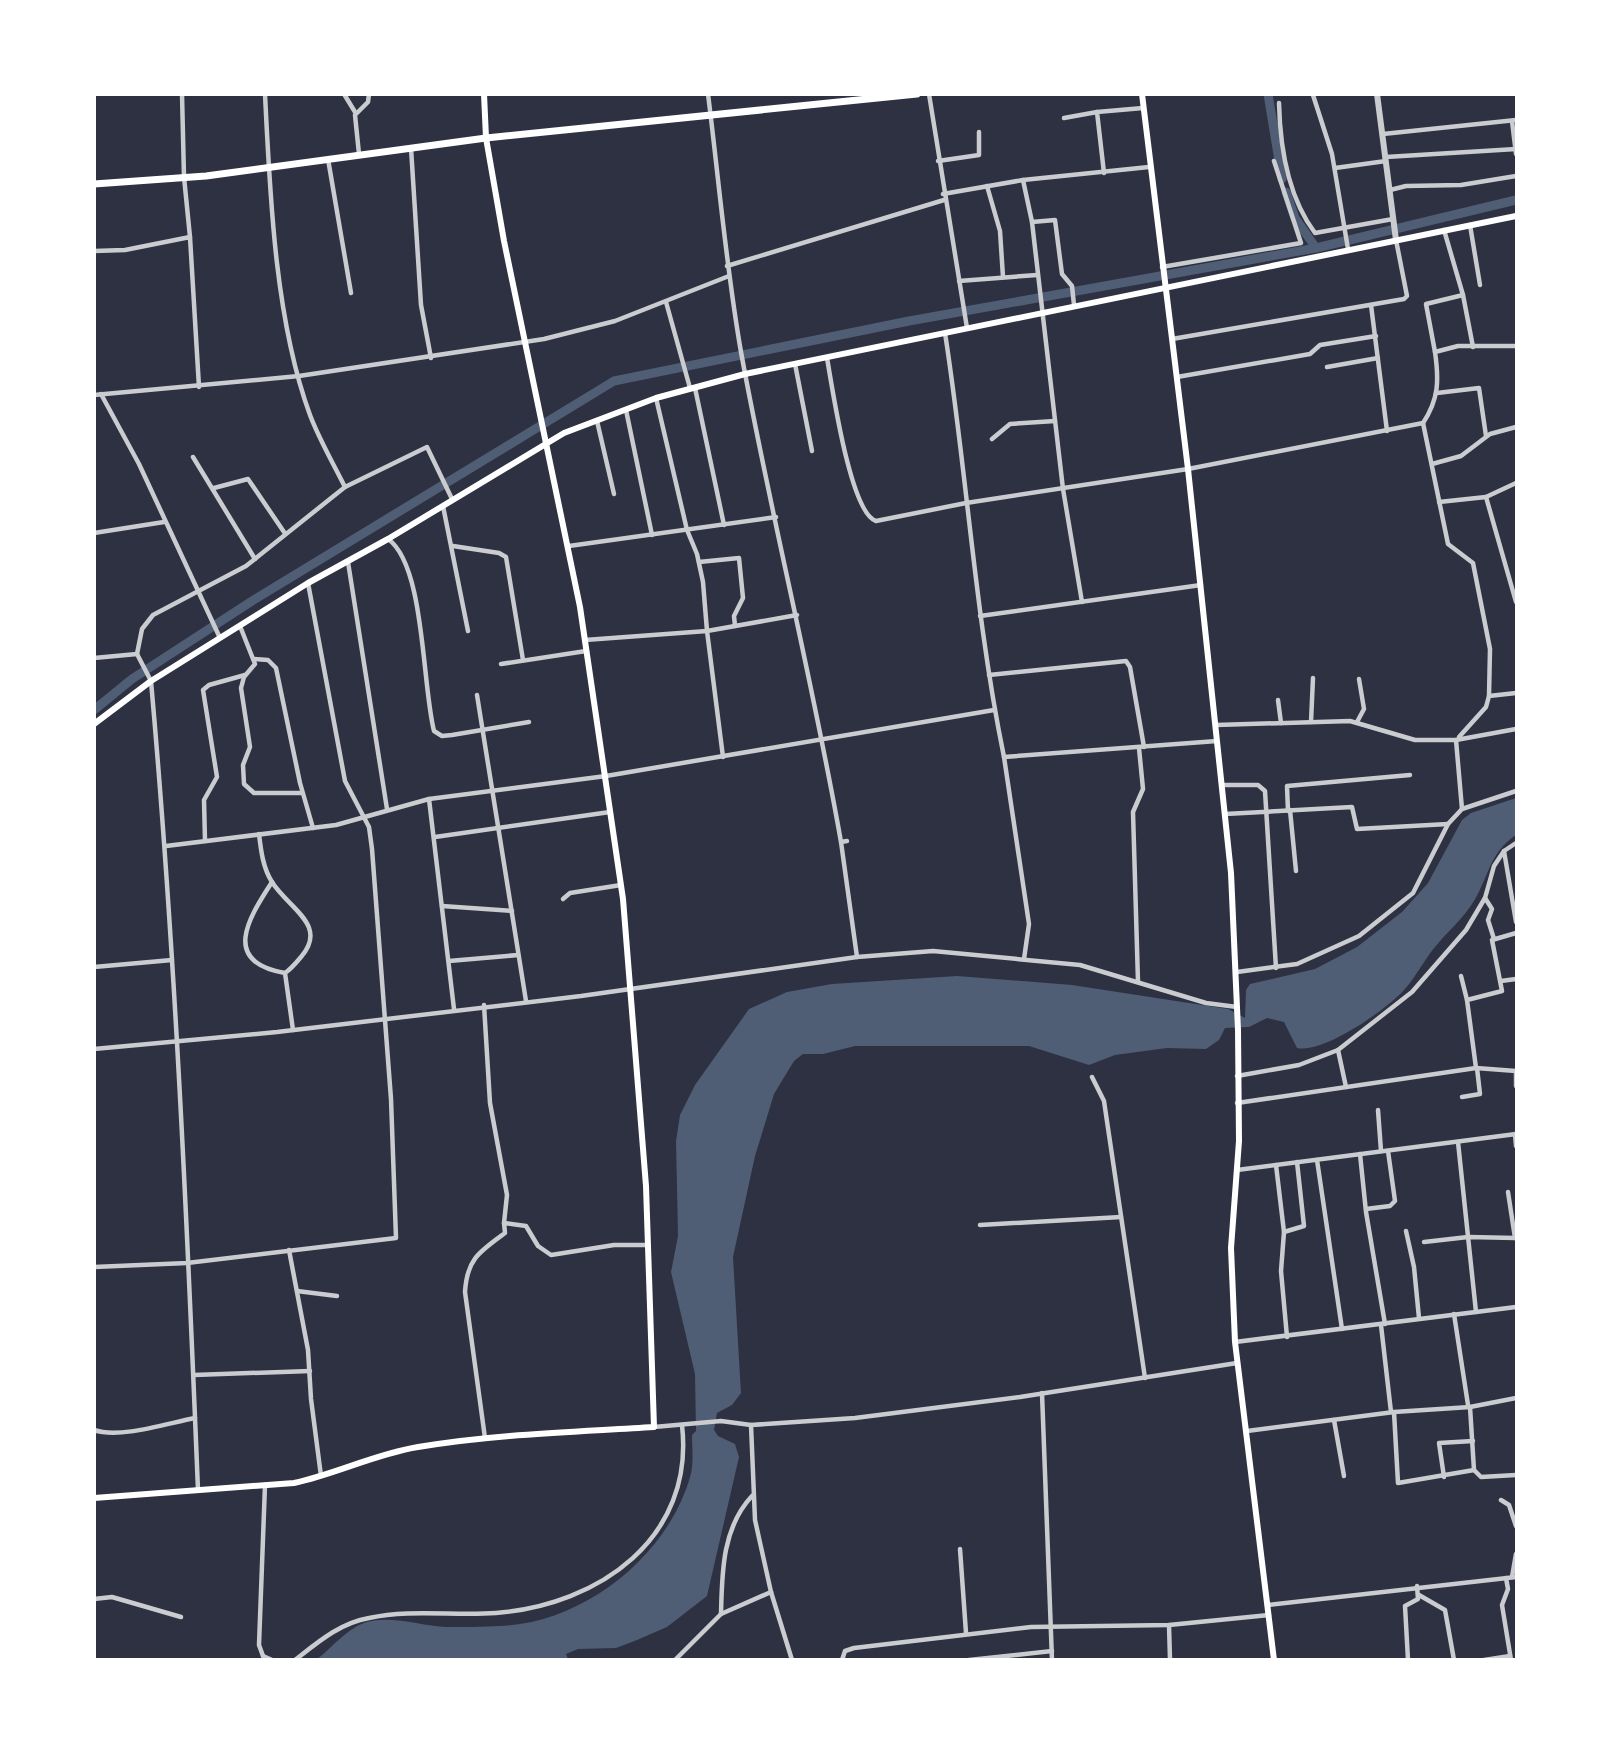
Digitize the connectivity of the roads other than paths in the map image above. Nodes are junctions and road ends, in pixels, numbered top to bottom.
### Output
1 (182, 94) edge
2 (265, 94) edge
3 (345, 94) edge
4 (369, 94) edge
5 (484, 94) edge
6 (708, 94) edge
7 (834, 94) edge
8 (917, 94) edge
9 (929, 94) edge
10 (1142, 94) edge
11 (1377, 94) edge
12 (1313, 95) edge
13 (836, 103) junction
14 (1279, 103) dead end
15 (1143, 107) junction
16 (1097, 112) junction
17 (355, 113) junction
18 (710, 116) junction
19 (1064, 118) dead end
20 (1514, 120) edge
21 (979, 132) dead end
22 (1383, 134) junction
23 (486, 138) junction
24 (411, 148) junction
25 (1516, 152) edge
26 (359, 154) junction
27 (328, 159) junction
28 (1386, 159) junction
29 (938, 161) junction
30 (1274, 161) dead end
31 (269, 166) junction
32 (1149, 167) junction
33 (1335, 168) junction
34 (1104, 173) junction
35 (1517, 176) edge
36 (184, 177) junction
37 (1023, 180) junction
38 (94, 184) edge
39 (987, 186) junction
40 (1390, 190) junction
41 (944, 197) junction
42 (1517, 215) edge
43 (1393, 220) junction
44 (1032, 222) junction
45 (1470, 224) junction
46 (1345, 230) junction
47 (1444, 230) junction
48 (1396, 236) junction
49 (190, 237) junction
50 (1348, 246) junction
51 (94, 251) edge
52 (727, 266) junction
53 (1161, 269) junction
54 (1037, 275) junction
55 (729, 276) junction
56 (1003, 277) junction
57 (959, 281) junction
58 (1480, 285) dead end
59 (1163, 286) junction
60 (351, 293) dead end
61 (1463, 295) junction
62 (666, 302) junction
63 (1371, 304) junction
64 (1074, 305) junction
65 (1042, 308) junction
66 (967, 328) junction
67 (945, 332) junction
68 (1376, 336) junction
69 (1171, 340) junction
70 (525, 342) junction
71 (1517, 346) edge
72 (1473, 347) junction
73 (1435, 352) junction
74 (432, 358) junction
75 (827, 358) junction
76 (1378, 358) junction
77 (795, 364) junction
78 (1327, 366) dead end
79 (745, 373) junction
80 (299, 376) junction
81 (1176, 377) junction
82 (200, 387) junction
83 (692, 388) junction
84 (1437, 393) junction
85 (98, 395) edge
86 (656, 398) junction
87 (625, 409) junction
88 (597, 421) junction
89 (1055, 421) junction
90 (1423, 423) junction
91 (1517, 426) edge
92 (1387, 431) junction
93 (1486, 436) junction
94 (992, 439) dead end
95 (548, 444) junction
96 (812, 451) dead end
97 (193, 457) dead end
98 (1432, 464) junction
99 (1188, 469) junction
100 (1517, 483) edge
101 (345, 487) junction
102 (214, 488) junction
103 (1063, 489) junction
104 (614, 494) dead end
105 (1486, 497) junction
106 (453, 499) junction
107 (1439, 502) junction
108 (966, 503) junction
109 (443, 505) junction
110 (776, 517) junction
111 (164, 522) junction
112 (724, 525) junction
113 (687, 530) junction
114 (284, 532) junction
115 (94, 533) edge
116 (652, 535) junction
117 (388, 539) junction
118 (453, 546) junction
119 (569, 546) junction
120 (255, 559) junction
121 (348, 562) junction
122 (699, 562) junction
123 (308, 583) junction
124 (1200, 585) junction
125 (197, 594) junction
126 (1083, 602) junction
127 (1516, 602) edge
128 (798, 615) junction
129 (980, 616) junction
130 (240, 626) junction
131 (735, 626) junction
132 (468, 631) dead end
133 (706, 631) junction
134 (220, 638) junction
135 (585, 640) junction
136 (586, 650) junction
137 (138, 654) junction
138 (94, 659) edge
139 (254, 659) junction
140 (523, 660) junction
141 (501, 664) dead end
142 (247, 674) junction
143 (989, 675) junction
144 (150, 678) junction
145 (1313, 678) dead end
146 (1359, 679) dead end
147 (1517, 693) edge
148 (477, 695) dead end
149 (1489, 696) junction
150 (1278, 700) dead end
151 (994, 710) junction
152 (529, 722) dead end
153 (1311, 722) junction
154 (1357, 722) junction
155 (1281, 723) junction
156 (94, 724) edge
157 (1216, 725) junction
158 (1517, 729) edge
159 (483, 731) junction
160 (1457, 739) junction
161 (823, 740) junction
162 (1217, 741) junction
163 (1141, 748) junction
164 (723, 757) junction
165 (1003, 757) junction
166 (1410, 775) dead end
167 (606, 776) junction
168 (1222, 785) junction
169 (492, 791) junction
170 (1517, 791) edge
171 (302, 793) junction
172 (429, 799) junction
173 (387, 809) junction
174 (1462, 809) junction
175 (1289, 811) junction
176 (611, 812) junction
177 (1267, 812) junction
178 (1225, 814) junction
179 (365, 819) junction
180 (1448, 824) junction
181 (313, 828) junction
182 (499, 828) junction
183 (258, 834) junction
184 (435, 837) junction
185 (205, 841) junction
186 (847, 841) dead end
187 (841, 842) junction
188 (1517, 843) edge
189 (166, 845) junction
190 (1504, 851) junction
191 (1297, 871) dead end
192 (272, 882) junction
193 (621, 885) junction
194 (1485, 898) junction
195 (563, 899) dead end
196 (442, 906) junction
197 (512, 911) junction
198 (1517, 922) edge
199 (1517, 933) edge
200 (1494, 939) junction
201 (518, 955) junction
202 (857, 957) junction
203 (1024, 959) junction
204 (172, 960) junction
205 (449, 961) junction
206 (94, 967) edge
207 (1276, 968) junction
208 (1237, 972) junction
209 (285, 973) junction
210 (1461, 976) dead end
211 (1517, 979) edge
212 (1501, 981) junction
213 (1138, 982) junction
214 (629, 989) junction
215 (1467, 1000) junction
216 (526, 1002) junction
217 (484, 1005) junction
218 (1237, 1008) junction
219 (454, 1009) junction
220 (383, 1018) junction
221 (293, 1030) junction
222 (179, 1040) junction
223 (94, 1049) edge
224 (1338, 1050) junction
225 (1476, 1068) junction
226 (1516, 1071) edge
227 (1237, 1076) junction
228 (1092, 1077) dead end
229 (1517, 1086) edge
230 (1346, 1087) junction
231 (1462, 1097) dead end
232 (1237, 1103) junction
233 (1378, 1110) dead end
234 (1516, 1134) edge
235 (1458, 1142) junction
236 (1517, 1146) edge
237 (1388, 1150) junction
238 (1381, 1152) junction
239 (1360, 1154) junction
240 (1317, 1160) junction
241 (1297, 1162) junction
242 (1276, 1165) junction
243 (1237, 1170) junction
244 (1508, 1192) dead end
245 (1366, 1209) junction
246 (1121, 1217) junction
247 (504, 1223) junction
248 (980, 1225) dead end
249 (1406, 1231) dead end
250 (1284, 1232) junction
251 (1468, 1237) junction
252 (1516, 1238) edge
253 (1424, 1242) dead end
254 (646, 1245) junction
255 (289, 1250) junction
256 (187, 1263) junction
257 (94, 1267) edge
258 (297, 1291) junction
259 (337, 1296) dead end
260 (1517, 1307) edge
261 (1476, 1312) junction
262 (1454, 1314) junction
263 (1419, 1318) junction
264 (1383, 1324) junction
265 (1342, 1329) junction
266 (1287, 1337) junction
267 (1235, 1342) junction
268 (1237, 1363) junction
269 (310, 1371) junction
270 (194, 1375) junction
271 (1145, 1378) junction
272 (1042, 1392) junction
273 (1517, 1398) edge
274 (1469, 1406) junction
275 (1393, 1412) junction
276 (195, 1419) junction
277 (1334, 1420) junction
278 (682, 1425) junction
279 (751, 1425) junction
280 (654, 1427) junction
281 (94, 1430) edge
282 (1247, 1431) junction
283 (485, 1438) junction
284 (1473, 1441) junction
285 (1474, 1470) junction
286 (1517, 1475) edge
287 (1344, 1476) dead end
288 (321, 1477) junction
289 (1444, 1477) junction
290 (265, 1485) junction
291 (198, 1490) junction
292 (752, 1496) junction
293 (94, 1498) edge
294 (1501, 1500) dead end
295 (1517, 1527) edge
296 (960, 1549) dead end
297 (1517, 1554) edge
298 (1514, 1577) edge
299 (1506, 1578) junction
300 (1417, 1586) junction
301 (771, 1592) junction
302 (1419, 1595) junction
303 (94, 1599) edge
304 (1266, 1605) junction
305 (721, 1614) junction
306 (1269, 1615) junction
307 (181, 1616) dead end
308 (1169, 1625) junction
309 (1049, 1626) junction
310 (966, 1633) junction
311 (1052, 1651) junction
312 (260, 1658) edge
313 (1511, 1658) edge
314 (272, 1660) edge
315 (295, 1660) edge
316 (676, 1660) edge
317 (792, 1660) edge
318 (842, 1660) edge
319 (969, 1660) edge
320 (1052, 1660) edge
321 (1170, 1660) edge
322 (1274, 1660) edge
323 (1408, 1660) edge
324 (1454, 1660) edge
325 (1484, 1660) edge

1 - 36 street
2 - 31 street
3 - 17 street
4 - 17 street
5 - 23 main road
6 - 18 street
7 - 13 street
8 - 13 main road
9 - 29 street
10 - 15 main road
11 - 22 street
12 - 33 street
13 - 18 main road
14 - 46 street
15 - 16 street
15 - 32 main road
16 - 19 street
16 - 34 street
17 - 26 street
18 - 23 main road
18 - 52 street
20 - 22 street
20 - 25 street
21 - 29 street
22 - 28 street
23 - 24 main road
23 - 70 main road
24 - 26 main road
24 - 74 street
25 - 28 street
26 - 27 main road
27 - 31 main road
27 - 60 street
28 - 33 street
28 - 40 street
29 - 41 street
30 - 53 street
31 - 36 main road
31 - 80 street
32 - 34 street
32 - 53 main road
33 - 46 street
34 - 37 street
35 - 40 street
36 - 38 main road
36 - 49 street
37 - 39 street
37 - 44 street
39 - 41 street
39 - 56 street
40 - 43 street
41 - 52 street
41 - 57 street
42 - 45 main road
43 - 46 street
43 - 48 street
44 - 54 street
44 - 64 street
45 - 47 main road
45 - 58 street
46 - 50 street
47 - 48 main road
47 - 61 street
48 - 50 main road
48 - 63 street
49 - 51 street
49 - 82 street
50 - 59 main road
52 - 55 street
53 - 59 main road
54 - 56 street
54 - 65 street
55 - 62 street
55 - 79 street
56 - 57 street
57 - 66 street
59 - 64 main road
59 - 69 main road
61 - 72 street
61 - 73 street
62 - 70 street
62 - 83 street
63 - 68 street
63 - 69 street
64 - 65 main road
65 - 66 main road
65 - 89 street
66 - 67 main road
67 - 75 main road
67 - 108 street
68 - 76 street
68 - 81 street
69 - 81 main road
70 - 74 street
70 - 95 main road
71 - 72 street
72 - 73 street
73 - 84 street
74 - 80 street
75 - 77 main road
75 - 108 street
76 - 78 street
76 - 92 street
77 - 79 main road
77 - 96 street
79 - 83 main road
79 - 110 street
80 - 82 street
80 - 101 street
81 - 99 main road
82 - 85 street
83 - 86 main road
83 - 112 street
84 - 90 street
84 - 93 street
85 - 111 street
86 - 87 main road
86 - 113 street
87 - 88 main road
87 - 116 street
88 - 95 main road
88 - 104 street
89 - 94 street
89 - 103 street
90 - 92 street
90 - 98 street
91 - 93 street
92 - 99 street
93 - 98 street
95 - 106 main road
95 - 119 main road
97 - 102 street
98 - 107 street
99 - 103 street
99 - 124 main road
100 - 105 street
101 - 106 street
101 - 114 street
102 - 114 street
102 - 120 street
103 - 108 street
103 - 126 street
105 - 107 street
105 - 127 street
106 - 109 main road
107 - 149 street
108 - 129 street
109 - 117 main road
109 - 118 street
110 - 112 street
110 - 128 street
111 - 115 street
111 - 125 street
112 - 113 street
113 - 116 street
113 - 122 street
114 - 120 street
116 - 119 street
117 - 121 main road
117 - 159 street
118 - 132 street
118 - 140 street
119 - 135 main road
120 - 125 street
121 - 123 main road
121 - 173 street
122 - 131 street
122 - 133 street
123 - 130 main road
123 - 179 street
124 - 126 street
124 - 157 main road
125 - 134 street
125 - 137 street
126 - 129 street
128 - 131 street
128 - 161 street
129 - 143 street
130 - 134 main road
130 - 139 street
131 - 133 street
133 - 135 street
133 - 164 street
134 - 144 main road
135 - 136 main road
136 - 140 street
136 - 167 main road
137 - 138 street
137 - 144 street
139 - 142 street
139 - 171 street
140 - 141 street
142 - 171 street
142 - 185 street
143 - 151 street
143 - 163 street
144 - 156 main road
144 - 189 street
145 - 153 street
146 - 154 street
147 - 149 street
148 - 159 street
149 - 160 street
150 - 155 street
151 - 161 street
151 - 165 street
152 - 159 street
153 - 154 street
153 - 155 street
154 - 160 street
155 - 157 street
157 - 162 main road
158 - 160 street
159 - 169 street
160 - 174 street
161 - 164 street
161 - 187 street
162 - 163 street
162 - 168 main road
163 - 165 street
163 - 213 street
164 - 167 street
165 - 203 street
166 - 175 street
167 - 169 street
167 - 176 main road
168 - 177 street
168 - 178 main road
169 - 172 street
169 - 182 street
170 - 174 street
171 - 181 street
172 - 173 street
172 - 184 street
173 - 179 street
174 - 180 street
175 - 177 street
175 - 180 street
175 - 191 street
176 - 182 street
176 - 193 main road
177 - 178 street
177 - 207 street
178 - 208 main road
179 - 181 street
179 - 220 street
180 - 207 street
181 - 183 street
182 - 184 street
182 - 197 street
183 - 185 street
183 - 192 street
184 - 196 street
185 - 189 street
186 - 187 street
187 - 202 street
188 - 190 street
189 - 204 street
190 - 194 street
190 - 198 street
192 - 209 street
192 - 209 street
193 - 195 street
193 - 214 main road
194 - 200 street
194 - 224 street
196 - 197 street
196 - 205 street
197 - 201 street
199 - 200 street
200 - 212 street
201 - 205 street
201 - 216 street
202 - 203 street
202 - 214 street
203 - 213 street
204 - 206 street
204 - 222 street
205 - 219 street
207 - 208 street
208 - 218 main road
209 - 221 street
210 - 215 street
211 - 212 street
212 - 215 street
213 - 218 street
214 - 216 street
214 - 254 main road
215 - 225 street
216 - 217 street
217 - 219 street
217 - 247 street
218 - 227 main road
219 - 220 street
220 - 221 street
220 - 255 street
221 - 222 street
222 - 223 street
222 - 256 street
224 - 227 street
224 - 230 street
225 - 226 street
225 - 230 street
225 - 231 street
226 - 229 street
227 - 232 main road
228 - 246 street
230 - 232 street
232 - 243 main road
233 - 238 street
234 - 235 street
234 - 236 street
235 - 237 street
235 - 251 street
237 - 238 street
237 - 245 street
238 - 239 street
239 - 240 street
239 - 245 street
240 - 241 street
240 - 265 street
241 - 242 street
241 - 250 street
242 - 243 street
242 - 250 street
243 - 267 main road
244 - 252 street
245 - 264 street
246 - 248 street
246 - 271 street
247 - 254 street
247 - 283 street
249 - 263 street
250 - 266 street
251 - 252 street
251 - 253 street
251 - 261 street
254 - 280 main road
255 - 256 street
255 - 258 street
256 - 257 street
256 - 270 street
258 - 259 street
258 - 269 street
260 - 261 street
261 - 262 street
262 - 263 street
262 - 274 street
263 - 264 street
264 - 265 street
264 - 275 street
265 - 266 street
266 - 267 street
267 - 268 main road
268 - 271 street
268 - 282 main road
269 - 270 street
269 - 288 street
270 - 276 street
271 - 272 street
272 - 279 street
272 - 309 street
273 - 274 street
274 - 275 street
274 - 284 street
275 - 277 street
275 - 289 street
276 - 281 street
276 - 291 street
277 - 282 street
277 - 287 street
278 - 279 street
278 - 280 street
278 - 315 street
279 - 292 street
280 - 283 main road
282 - 304 main road
283 - 288 main road
284 - 285 street
284 - 289 street
285 - 286 street
285 - 289 street
288 - 290 main road
290 - 291 main road
290 - 312 street
291 - 293 main road
292 - 301 street
292 - 305 street
294 - 295 street
296 - 310 street
297 - 298 street
298 - 299 street
299 - 300 street
299 - 313 street
300 - 302 street
300 - 304 street
301 - 305 street
301 - 317 street
302 - 323 street
302 - 324 street
303 - 307 street
304 - 306 main road
305 - 316 street
306 - 308 street
306 - 322 main road
308 - 309 street
308 - 321 street
309 - 310 street
309 - 311 street
310 - 318 street
311 - 319 street
311 - 320 street
312 - 314 street
313 - 325 street

